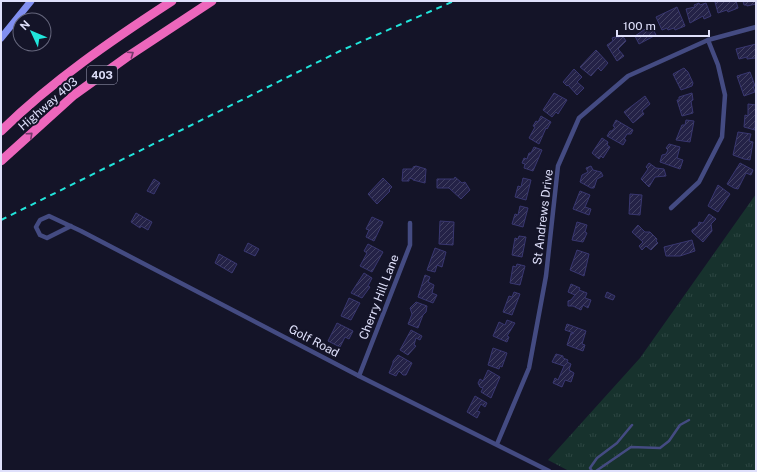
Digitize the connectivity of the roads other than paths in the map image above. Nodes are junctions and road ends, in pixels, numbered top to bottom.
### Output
1 (31, 1) edge
2 (172, 1) edge
3 (212, 1) edge
4 (756, 27) edge
5 (1, 38) edge
6 (708, 40) junction
7 (1, 131) edge
8 (1, 161) edge
9 (671, 208) dead end
10 (410, 223) dead end
11 (71, 226) junction
12 (359, 376) junction
13 (689, 420) dead end
14 (632, 425) dead end
15 (497, 444) junction
16 (549, 471) edge
17 (592, 471) edge
18 (596, 471) edge

1 - 5 main road
2 - 7 highway, Highway 403 / 403
8 -> 3 highway, Highway 403 / 403
4 - 6 street, St Andrews Drive
6 - 9 street
6 - 15 street, St Andrews Drive
10 - 12 street, Cherry Hill Lane
11 - 11 street, Golf Road
11 - 12 street, Golf Road
12 - 15 street, Golf Road
13 - 18 lane
14 - 17 lane
15 - 16 street, Golf Road

